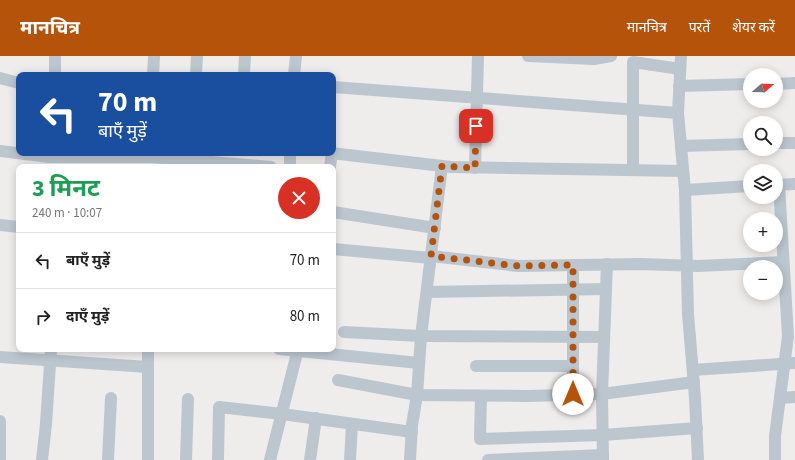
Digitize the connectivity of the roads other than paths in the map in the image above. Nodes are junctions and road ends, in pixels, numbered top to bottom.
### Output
1 (55, 56) edge
2 (154, 56) edge
3 (197, 56) edge
4 (245, 56) edge
5 (296, 56) edge
6 (478, 56) edge
7 (528, 56) edge
8 (610, 56) edge
9 (681, 56) edge
10 (680, 69) junction
11 (55, 72) edge
12 (153, 72) edge
13 (196, 72) edge
14 (244, 72) edge
15 (294, 72) edge
16 (0, 78) edge
17 (16, 82) edge
18 (743, 84) edge
19 (783, 84) edge
20 (795, 84) edge
21 (679, 86) junction
22 (336, 87) edge
23 (477, 98) junction
24 (634, 110) junction
25 (678, 113) junction
26 (783, 143) edge
27 (795, 143) edge
28 (743, 144) edge
29 (681, 146) junction
30 (0, 151) edge
31 (16, 153) edge
32 (336, 154) edge
33 (34, 156) edge
34 (190, 156) edge
35 (54, 159) edge
36 (152, 159) edge
37 (238, 159) edge
38 (259, 164) edge
39 (442, 166) junction
40 (475, 168) junction
41 (633, 170) junction
42 (683, 171) junction
43 (795, 184) edge
44 (783, 185) edge
45 (743, 186) edge
46 (685, 190) junction
47 (779, 204) edge
48 (336, 212) edge
49 (0, 225) edge
50 (16, 227) edge
51 (435, 228) junction
52 (336, 249) edge
53 (431, 257) junction
54 (784, 262) junction
55 (607, 264) junction
56 (573, 265) junction
57 (687, 265) junction
58 (574, 290) junction
59 (606, 290) junction
60 (427, 292) junction
61 (344, 332) dead end
62 (421, 336) junction
63 (792, 336) edge
64 (573, 337) junction
65 (604, 337) junction
66 (148, 352) edge
67 (298, 352) edge
68 (317, 352) edge
69 (51, 355) edge
70 (0, 357) edge
71 (419, 363) junction
72 (790, 364) edge
73 (476, 366) dead end
74 (573, 366) junction
75 (148, 368) junction
76 (694, 376) junction
77 (338, 380) dead end
78 (573, 394) junction
79 (602, 394) junction
80 (417, 395) junction
81 (481, 396) junction
82 (795, 397) edge
83 (111, 398) dead end
84 (780, 398) junction
85 (188, 399) dead end
86 (282, 414) junction
87 (316, 418) junction
88 (0, 421) edge
89 (352, 424) junction
90 (697, 428) junction
91 (412, 432) junction
92 (603, 436) junction
93 (603, 458) edge
94 (0, 460) edge
95 (42, 460) edge
96 (108, 460) edge
97 (148, 460) edge
98 (186, 460) edge
99 (218, 460) edge
100 (270, 460) edge
101 (310, 460) edge
102 (350, 460) edge
103 (410, 460) edge
104 (488, 460) edge
105 (698, 460) edge
106 (774, 460) edge

1 - 11 street
2 - 12 street
3 - 13 street
4 - 14 street
5 - 15 street
6 - 23 street
7 - 8 street
9 - 10 street
10 - 21 street
10 - 24 street
16 - 17 street
18 - 21 street
19 - 20 street
21 - 25 street
22 - 23 street
23 - 24 street
23 - 40 street
24 - 25 street
24 - 41 street
25 - 29 street
26 - 27 street
28 - 29 street
29 - 42 street
30 - 31 street
32 - 39 street
33 - 35 street
34 - 36 street
34 - 37 street
35 - 36 street
37 - 38 street
39 - 40 street
39 - 51 street
40 - 41 street
41 - 42 street
42 - 46 street
43 - 44 street
45 - 46 street
46 - 57 street
47 - 54 street
48 - 51 street
49 - 50 street
51 - 53 street
52 - 53 street
53 - 56 street
53 - 60 street
54 - 57 street
54 - 63 street
55 - 56 street
55 - 57 street
55 - 59 street
56 - 58 street
57 - 76 street
58 - 59 street
58 - 60 street
58 - 64 street
59 - 65 street
60 - 62 street
61 - 62 street
62 - 64 street
62 - 71 street
63 - 72 street
64 - 65 street
64 - 74 street
65 - 79 street
66 - 75 street
67 - 86 street
68 - 71 street
69 - 70 street
69 - 75 street
69 - 95 street
71 - 80 street
72 - 76 street
72 - 84 street
73 - 74 street
74 - 78 street
75 - 97 street
76 - 79 street
76 - 90 street
77 - 80 street
78 - 79 street
78 - 81 street
79 - 92 street
80 - 81 street
80 - 91 street
81 - 92 street
82 - 84 street
83 - 96 street
84 - 106 street
85 - 98 street
86 - 87 street
86 - 99 street
86 - 100 street
87 - 89 street
87 - 101 street
88 - 94 street
89 - 91 street
89 - 102 street
90 - 92 street
90 - 105 street
91 - 103 street
92 - 93 street
93 - 104 street

